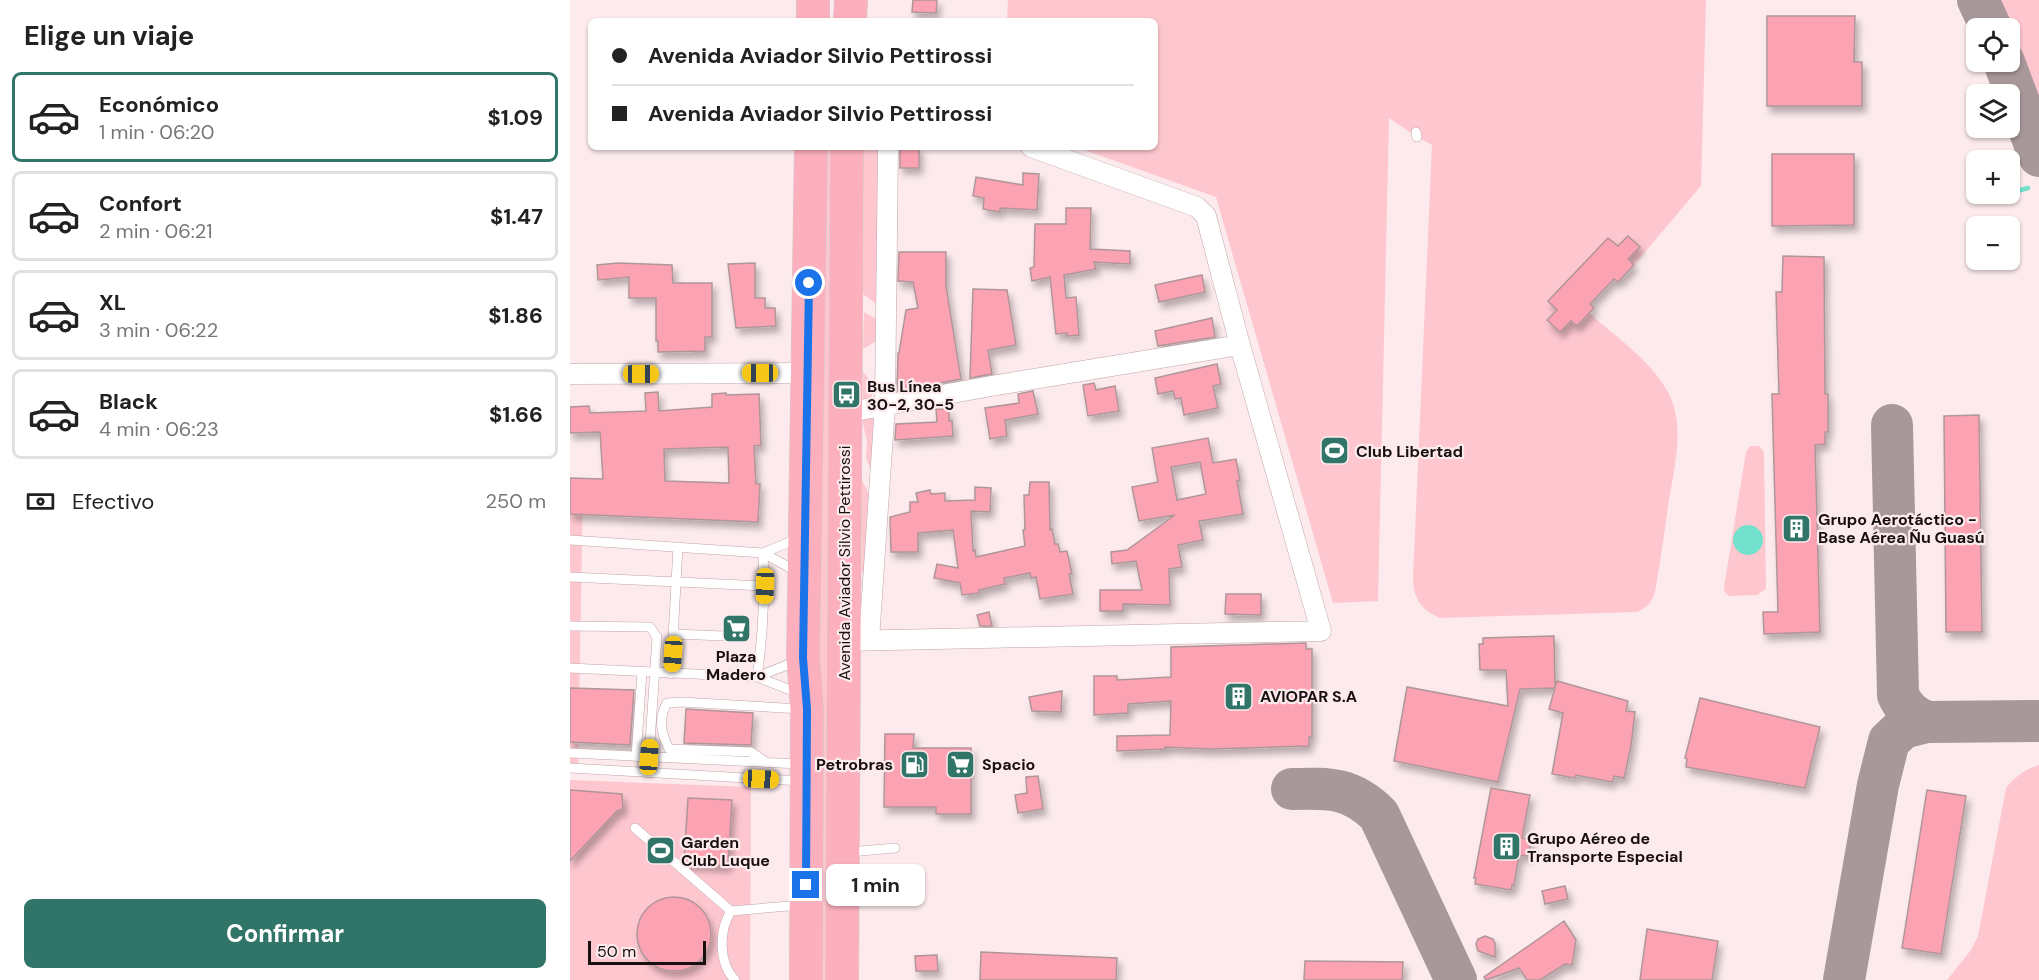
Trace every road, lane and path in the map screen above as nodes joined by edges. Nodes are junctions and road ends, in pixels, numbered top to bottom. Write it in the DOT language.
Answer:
graph roads {
  1 [pos="813,0"];
  2 [pos="851,0"];
  3 [pos="813,18"];
  4 [pos="850,18"];
  5 [pos="811,150"];
  6 [pos="847,150"];
  7 [pos="888,150"];
  8 [pos="1039,150"];
  9 [pos="1240,345"];
  10 [pos="808,373"];
  11 [pos="570,374"];
  12 [pos="885,405"];
  13 [pos="844,413"];
  14 [pos="805,535"];
  15 [pos="570,540"];
  16 [pos="678,547"];
  17 [pos="763,553"];
  18 [pos="805,576"];
  19 [pos="570,577"];
  20 [pos="676,583"];
  21 [pos="765,586"];
  22 [pos="570,626"];
  23 [pos="674,634"];
  24 [pos="724,636"];
  25 [pos="856,640"];
  26 [pos="803,658"];
  27 [pos="570,668"];
  28 [pos="642,672"];
  29 [pos="654,673"];
  30 [pos="671,674"];
  31 [pos="757,677"];
  32 [pos="806,703"];
  33 [pos="570,753"];
  34 [pos="636,757"];
  35 [pos="649,757"];
  36 [pos="766,762"];
  37 [pos="570,768"];
  38 [pos="648,773"];
  39 [pos="806,773"];
  40 [pos="635,828"];
  41 [pos="894,849"];
  42 [pos="843,853"];
  43 [pos="806,905"];
  44 [pos="731,911"];
  45 [pos="735,980"];
  46 [pos="806,980"];
  47 [pos="842,980"];
  1 -- 3 [label="highway"];
  2 -- 4 [label="highway"];
  5 -- 10 [label="highway"];
  6 -- 13 [label="highway, Avenida Aviador Silvio Pettirossi"];
  7 -- 12 [label="street"];
  8 -- 9 [label="street"];
  9 -- 12 [label="street"];
  9 -- 25 [label="street"];
  10 -- 11 [label="street"];
  10 -- 14 [label="highway"];
  12 -- 13 [label="street"];
  12 -- 25 [label="street"];
  13 -- 25 [label="highway, Avenida Aviador Silvio Pettirossi"];
  14 -- 17 [label="lane"];
  14 -- 18 [label="highway"];
  15 -- 16 [label="lane"];
  16 -- 17 [label="lane"];
  16 -- 20 [label="lane"];
  17 -- 18 [label="lane"];
  17 -- 21 [label="lane"];
  18 -- 26 [label="highway"];
  19 -- 20 [label="lane"];
  20 -- 21 [label="lane"];
  20 -- 23 [label="lane"];
  21 -- 31 [label="lane"];
  22 -- 29 [label="lane"];
  23 -- 24 [label="lane"];
  23 -- 30 [label="lane"];
  25 -- 42 [label="highway, Avenida Aviador Silvio Pettirossi"];
  26 -- 31 [label="lane"];
  26 -- 32 [label="highway"];
  27 -- 28 [label="lane"];
  28 -- 29 [label="lane"];
  28 -- 34 [label="lane"];
  29 -- 30 [label="lane"];
  29 -- 35 [label="lane"];
  30 -- 31 [label="lane"];
  31 -- 32 [label="lane"];
  32 -- 36 [label="lane"];
  32 -- 39 [label="highway"];
  33 -- 34 [label="lane"];
  34 -- 35 [label="lane"];
  35 -- 36 [label="lane"];
  35 -- 38 [label="lane"];
  36 -- 39 [label="lane"];
  37 -- 38 [label="lane"];
  38 -- 39 [label="lane"];
  39 -- 43 [label="highway"];
  40 -- 44 [label="lane"];
  41 -- 42 [label="lane"];
  42 -- 47 [label="highway, Avenida Aviador Silvio Pettirossi"];
  43 -- 44 [label="lane"];
  43 -- 46 [label="highway"];
  44 -- 45 [label="lane"];
}
